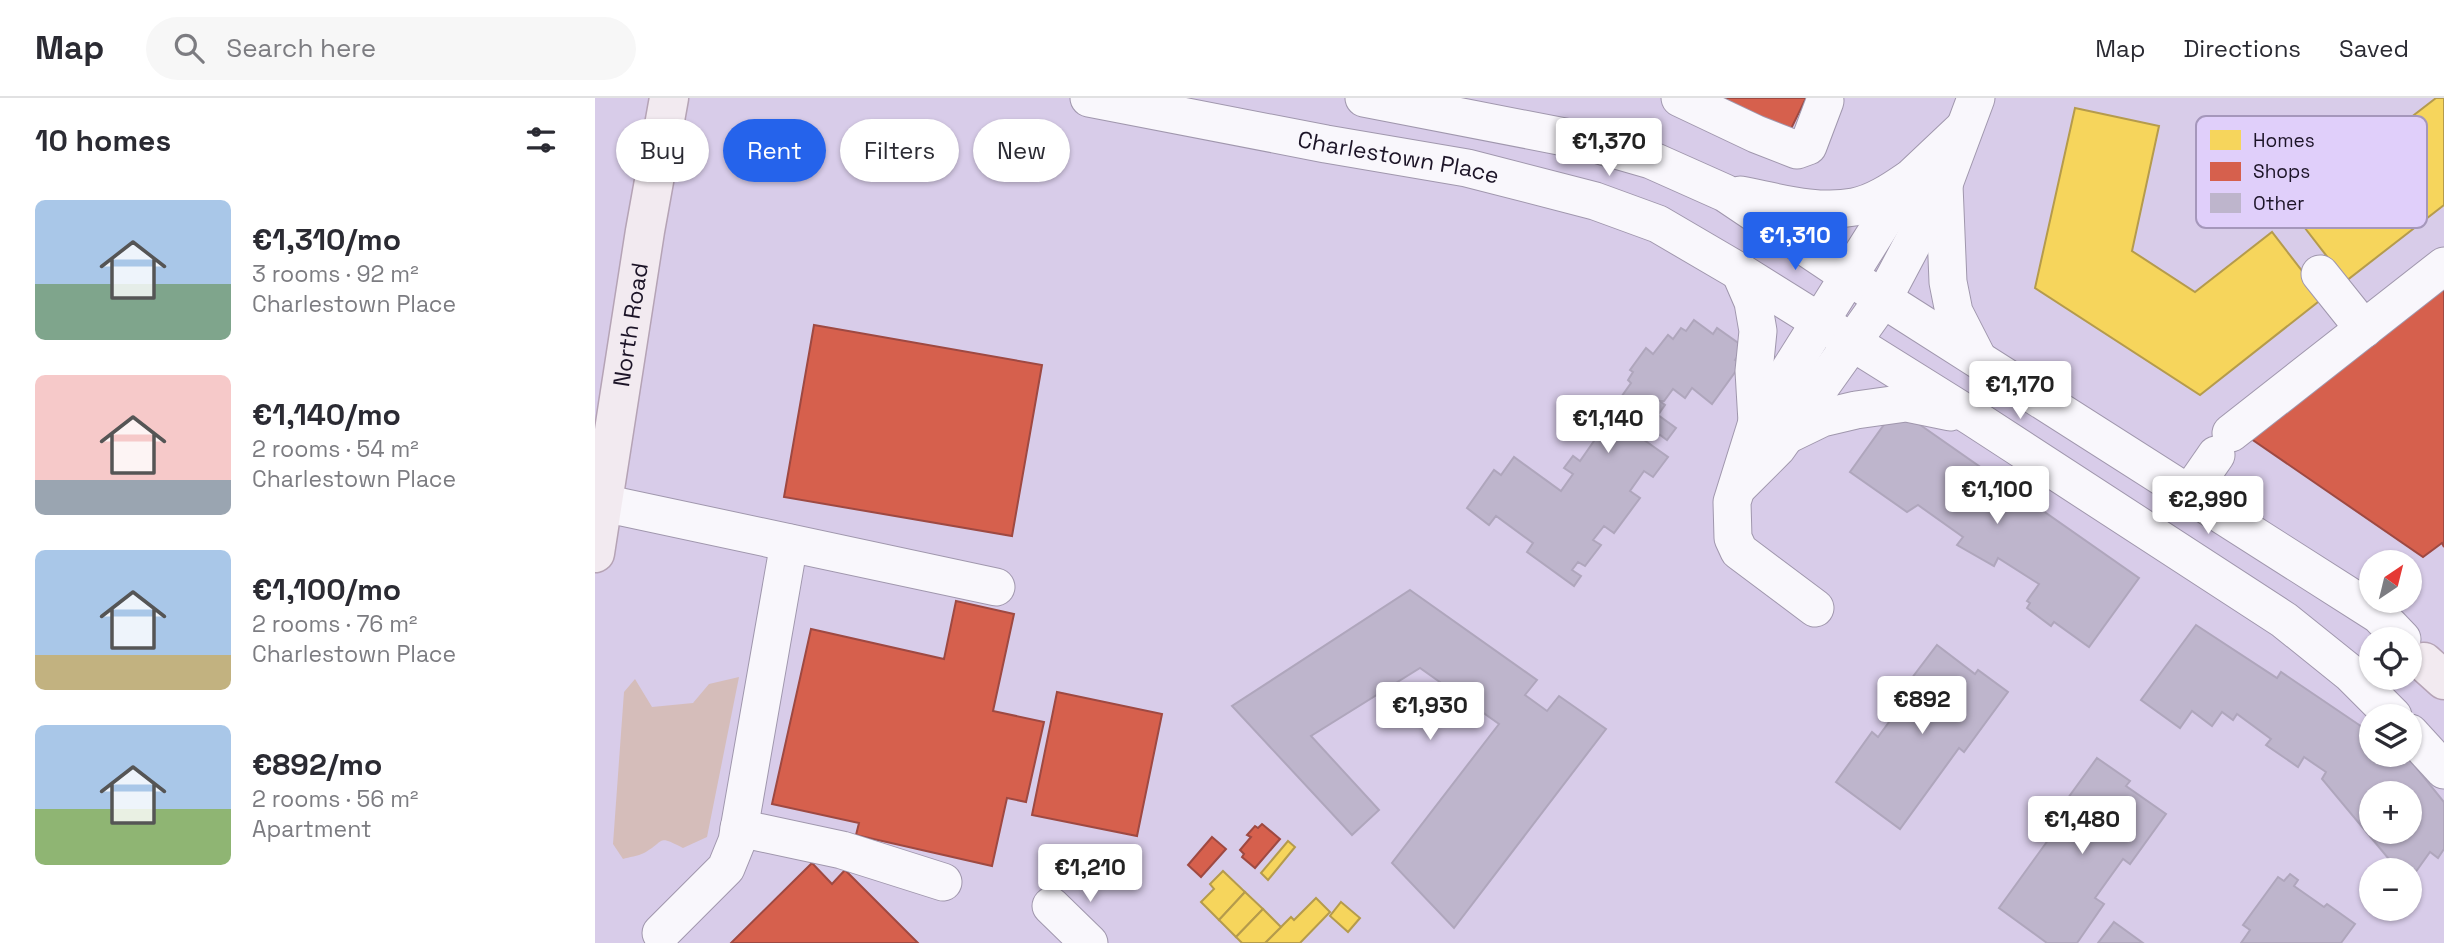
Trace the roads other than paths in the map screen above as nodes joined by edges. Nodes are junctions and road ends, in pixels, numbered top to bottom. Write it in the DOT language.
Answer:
graph roads {
  1 [pos="669,98"];
  2 [pos="1089,98"];
  3 [pos="1364,98"];
  4 [pos="1680,98"];
  5 [pos="1825,101"];
  6 [pos="1970,114"];
  7 [pos="1926,182"];
  8 [pos="1725,193"];
  9 [pos="2444,266"];
  10 [pos="1740,272"];
  11 [pos="2320,274"];
  12 [pos="1848,276"];
  13 [pos="1883,299"];
  14 [pos="1819,321"];
  15 [pos="2364,329"];
  16 [pos="1853,343"];
  17 [pos="1979,360"];
  18 [pos="1972,417"];
  19 [pos="1771,429"];
  20 [pos="2189,494"];
  21 [pos="603,503"];
  22 [pos="789,543"];
  23 [pos="595,553"];
  24 [pos="996,587"];
  25 [pos="1815,608"];
  26 [pos="2425,663"];
  27 [pos="2381,704"];
  28 [pos="2422,746"];
  29 [pos="2444,770"];
  30 [pos="739,828"];
  31 [pos="943,882"];
  32 [pos="1051,906"];
  33 [pos="661,933"];
  34 [pos="1090,943"];
  1 -- 21 [label="main road, North Road"];
  2 -- 10 [label="street, Charlestown Place"];
  3 -- 8 [label="street"];
  4 -- 5 [label="street"];
  6 -- 7 [label="street"];
  7 -- 8 [label="street"];
  7 -- 12 [label="street"];
  7 -- 13 [label="street"];
  7 -- 17 [label="street"];
  8 -- 12 [label="street"];
  9 -- 15 [label="street"];
  10 -- 14 [label="street, Charlestown Place"];
  10 -- 19 [label="street"];
  11 -- 15 [label="street"];
  12 -- 13 [label="street"];
  12 -- 14 [label="street"];
  13 -- 16 [label="street"];
  13 -- 17 [label="street"];
  14 -- 16 [label="street, Charlestown Place"];
  14 -- 19 [label="street"];
  15 -- 20 [label="street"];
  16 -- 18 [label="street, Charlestown Place"];
  16 -- 19 [label="street"];
  17 -- 20 [label="street"];
  18 -- 19 [label="street"];
  18 -- 27 [label="street, Charlestown Place"];
  19 -- 25 [label="street"];
  20 -- 26 [label="street"];
  21 -- 22 [label="street"];
  21 -- 23 [label="main road, North Road"];
  22 -- 24 [label="street"];
  22 -- 30 [label="street"];
  28 -- 29 [label="street"];
  30 -- 31 [label="street"];
  30 -- 33 [label="street"];
  32 -- 34 [label="street"];
}
